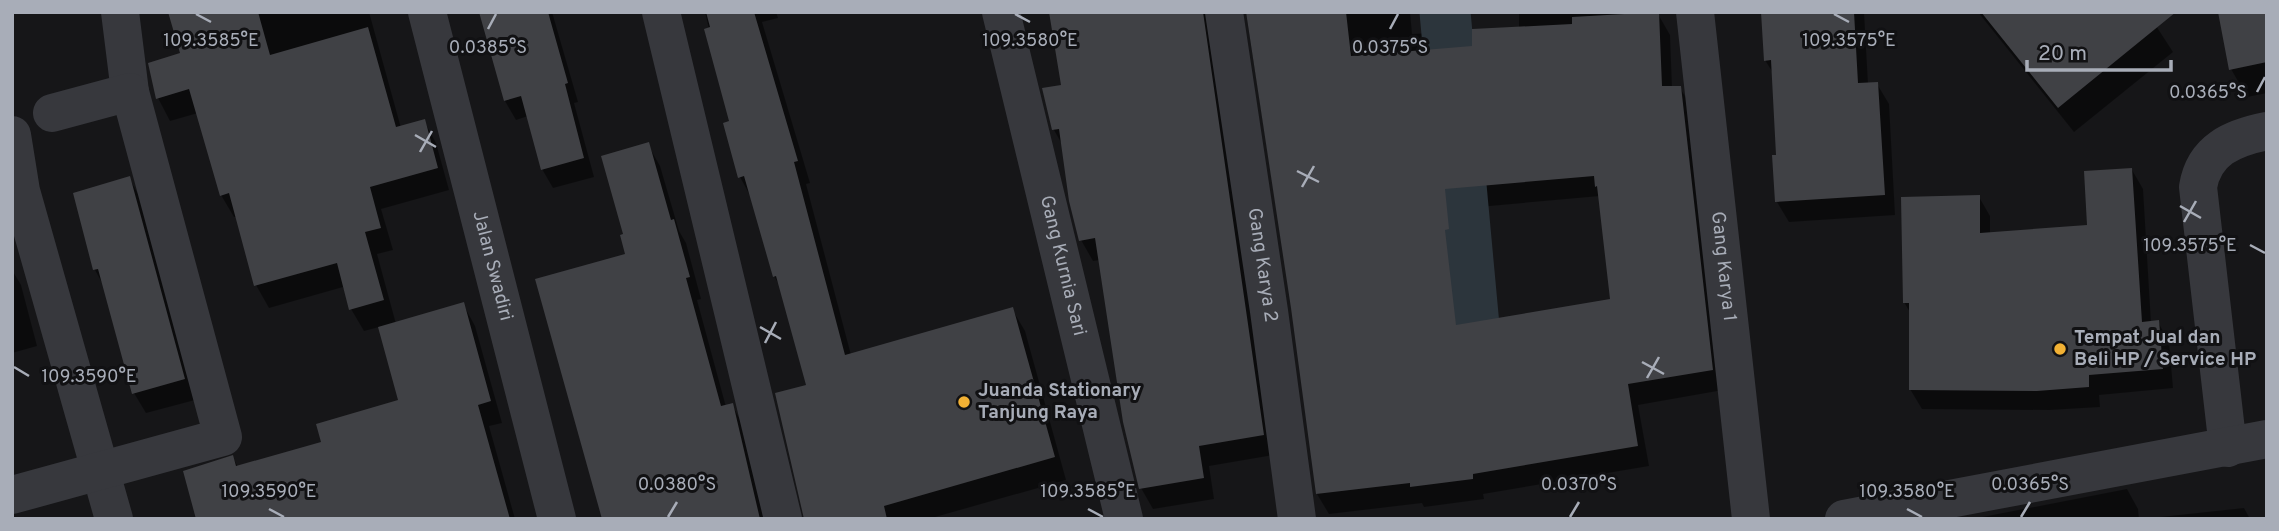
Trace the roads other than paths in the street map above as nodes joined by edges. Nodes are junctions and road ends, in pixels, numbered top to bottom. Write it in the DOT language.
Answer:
graph roads {
  1 [pos="120,12"];
  2 [pos="427,12"];
  3 [pos="661,12"];
  4 [pos="1001,12"];
  5 [pos="1224,12"];
  6 [pos="1695,12"];
  7 [pos="130,92"];
  8 [pos="52,113"];
  9 [pos="2267,131"];
  10 [pos="12,135"];
  11 [pos="2267,439"];
  12 [pos="2228,449"];
  13 [pos="101,471"];
  14 [pos="12,495"];
  15 [pos="114,519"];
  16 [pos="557,519"];
  17 [pos="783,519"];
  18 [pos="1124,519"];
  19 [pos="1297,519"];
  20 [pos="1751,519"];
  21 [pos="1844,519"];
  1 -- 7 [label="street"];
  2 -- 16 [label="street, Jalan Swadiri"];
  3 -- 17 [label="street"];
  4 -- 18 [label="street, Gang Kurnia Sari"];
  5 -- 19 [label="street, Gang Karya 2"];
  6 -- 20 [label="street, Gang Karya 1"];
  7 -- 8 [label="street"];
  7 -- 13 [label="street"];
  9 -- 12 [label="street"];
  10 -- 13 [label="street"];
  11 -- 12 [label="street"];
  12 -- 21 [label="street"];
  13 -- 14 [label="street"];
  13 -- 15 [label="street"];
}
